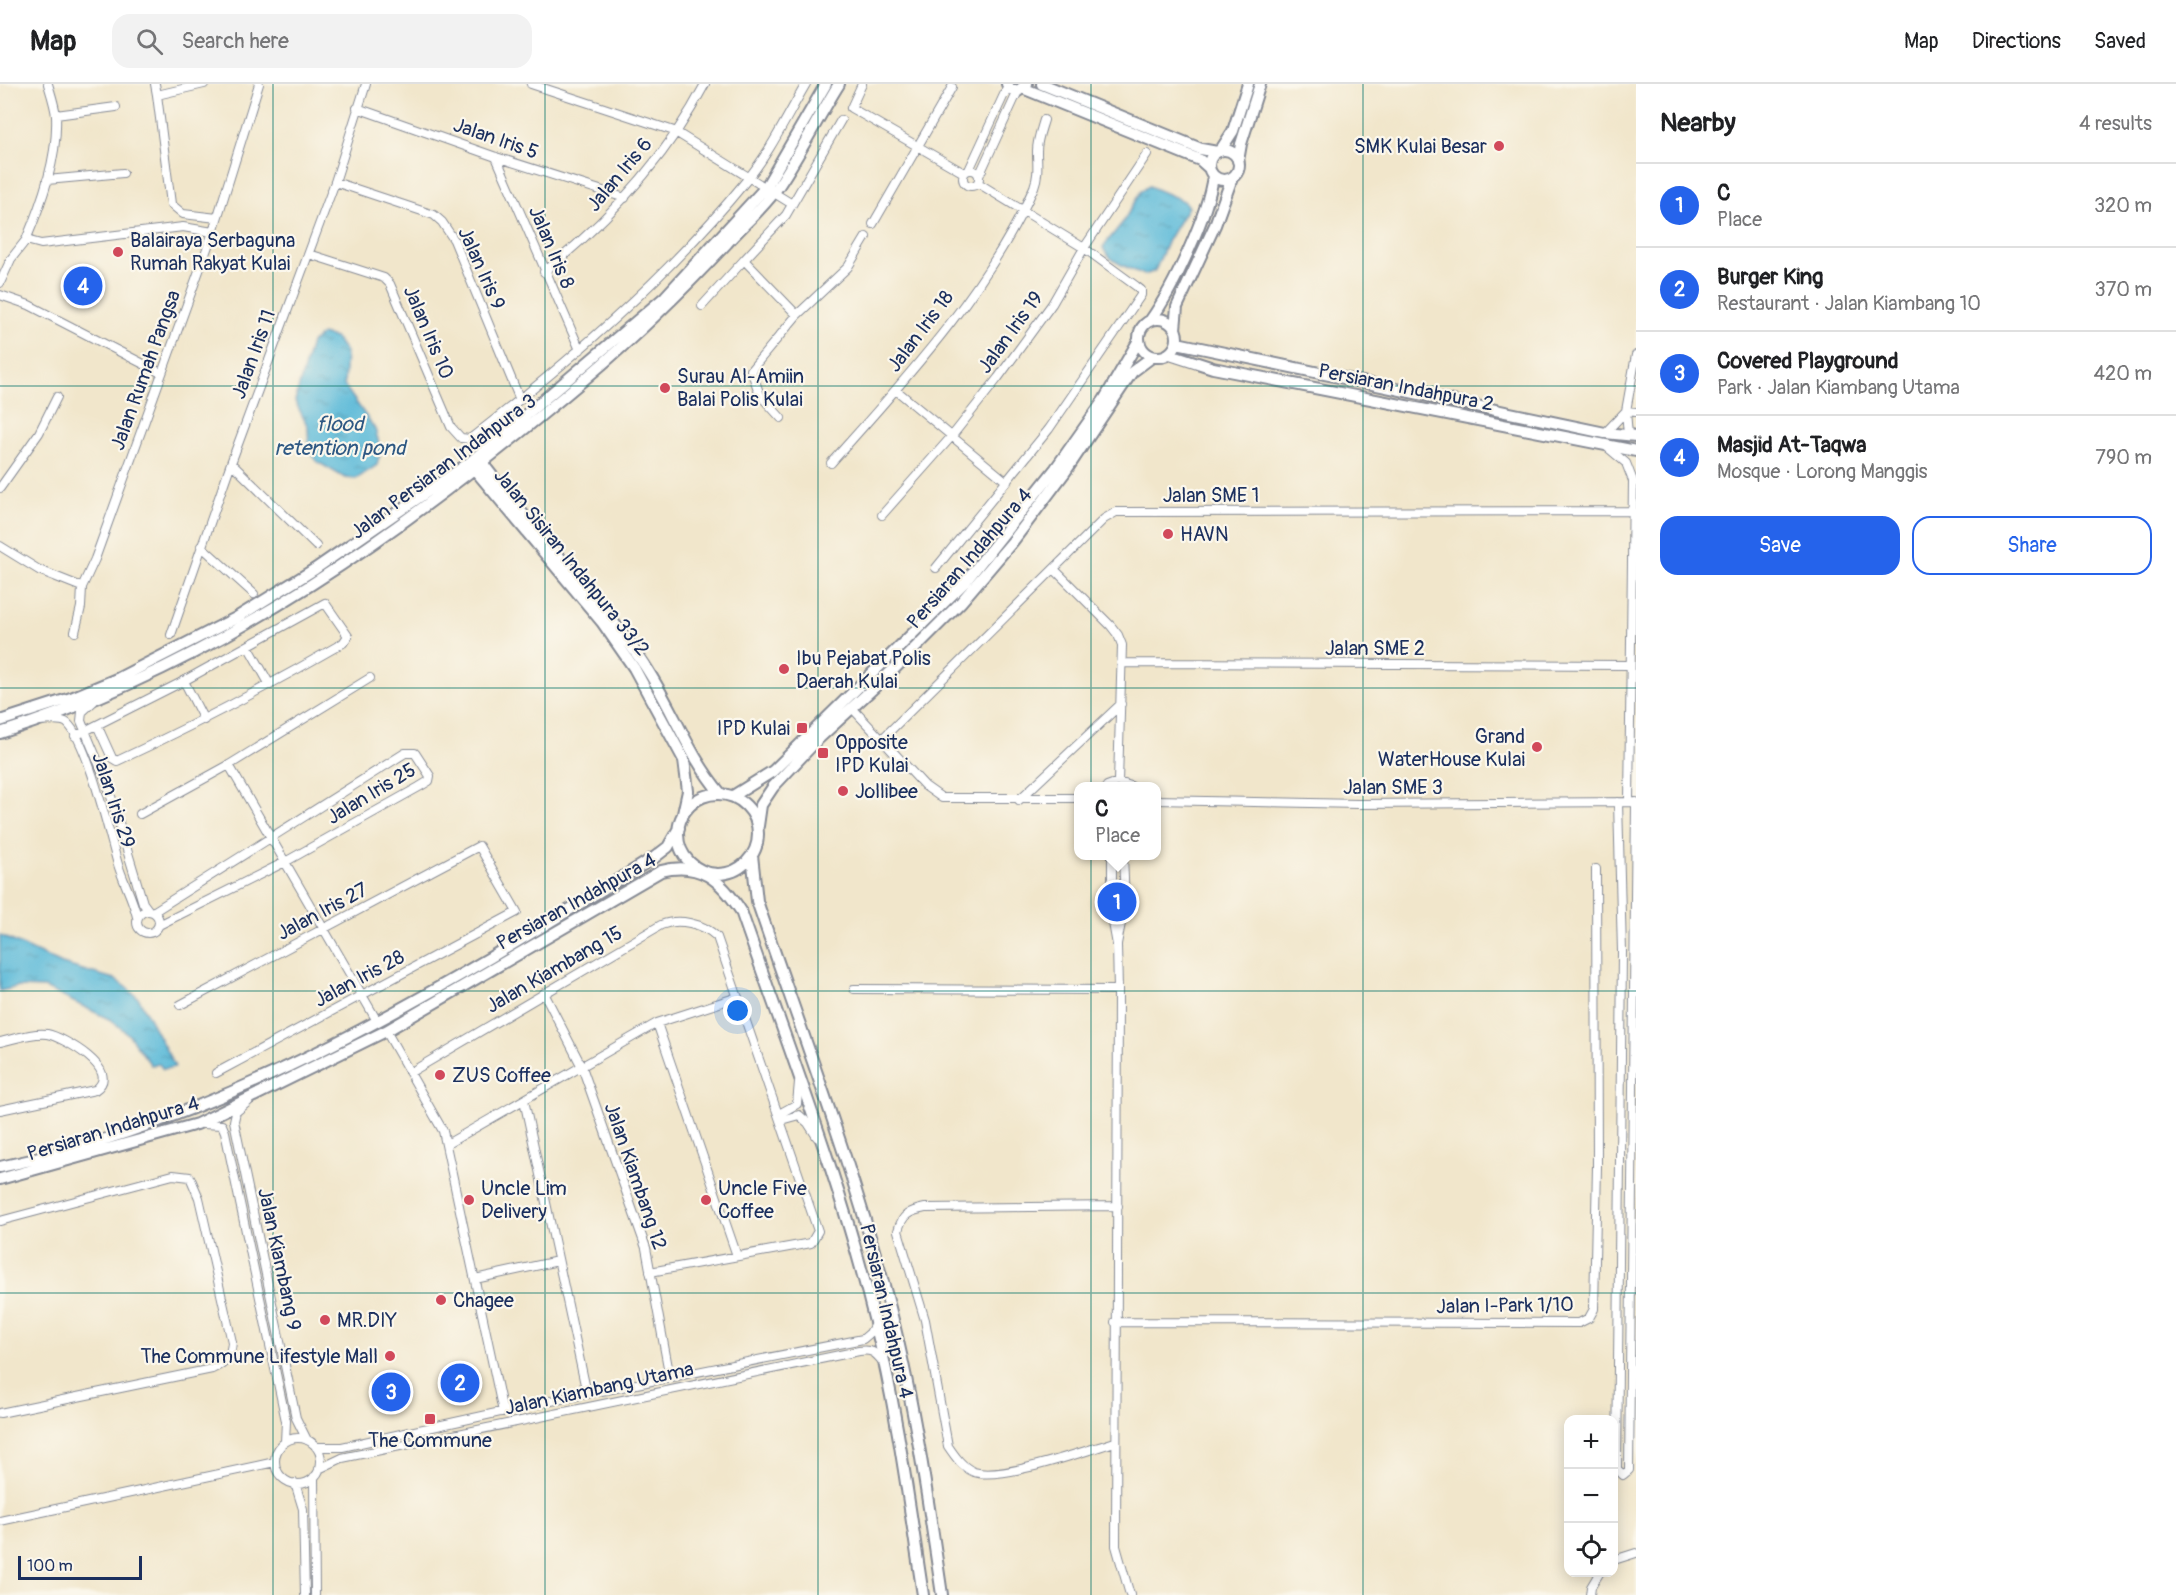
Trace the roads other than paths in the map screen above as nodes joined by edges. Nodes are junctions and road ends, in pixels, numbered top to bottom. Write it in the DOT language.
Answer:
graph roads {
  1 [pos="48,84"];
  2 [pos="155,84"];
  3 [pos="204,84"];
  4 [pos="259,84"];
  5 [pos="366,84"];
  6 [pos="531,84"];
  7 [pos="705,84"];
  8 [pos="806,84"];
  9 [pos="826,84"];
  10 [pos="839,84"];
  11 [pos="862,84"];
  12 [pos="1042,84"];
  13 [pos="1248,84"];
  14 [pos="1260,84"];
  15 [pos="952,87"];
  16 [pos="1017,87"];
  17 [pos="157,95"];
  18 [pos="116,107"];
  19 [pos="357,108"];
  20 [pos="56,115"];
  21 [pos="841,120"];
  22 [pos="1044,120"];
  23 [pos="674,131"];
  24 [pos="917,146"];
  25 [pos="1218,152"];
  26 [pos="1147,154"];
  27 [pos="496,157"];
  28 [pos="1238,161"];
  29 [pos="967,171"];
  30 [pos="1211,172"];
  31 [pos="123,173"];
  32 [pos="1232,178"];
  33 [pos="748,179"];
  34 [pos="978,179"];
  35 [pos="47,180"];
  36 [pos="336,182"];
  37 [pos="770,190"];
  38 [pos="625,198"];
  39 [pos="792,204"];
  40 [pos="1023,210"];
  41 [pos="217,218"];
  42 [pos="873,224"];
  43 [pos="213,232"];
  44 [pos="866,237"];
  45 [pos="26,240"];
  46 [pos="1084,248"];
  47 [pos="309,254"];
  48 [pos="744,260"];
  49 [pos="544,272"];
  50 [pos="0,283"];
  51 [pos="0,295"];
  52 [pos="702,306"];
  53 [pos="797,315"];
  54 [pos="1150,321"];
  55 [pos="1175,329"];
  56 [pos="1139,340"];
  57 [pos="1177,343"];
  58 [pos="580,350"];
  59 [pos="1170,354"];
  60 [pos="1636,355"];
  61 [pos="1152,357"];
  62 [pos="161,373"];
  63 [pos="896,390"];
  64 [pos="57,397"];
  65 [pos="520,400"];
  66 [pos="1626,411"];
  67 [pos="1636,412"];
  68 [pos="781,418"];
  69 [pos="1605,433"];
  70 [pos="952,436"];
  71 [pos="1632,436"];
  72 [pos="1605,446"];
  73 [pos="1636,451"];
  74 [pos="231,463"];
  75 [pos="476,463"];
  76 [pos="831,463"];
  77 [pos="1635,480"];
  78 [pos="1007,482"];
  79 [pos="0,488"];
  80 [pos="1632,512"];
  81 [pos="882,515"];
  82 [pos="0,546"];
  83 [pos="201,546"];
  84 [pos="316,546"];
  85 [pos="936,568"];
  86 [pos="1055,570"];
  87 [pos="82,587"];
  88 [pos="254,594"];
  89 [pos="75,632"];
  90 [pos="171,635"];
  91 [pos="248,646"];
  92 [pos="1121,663"];
  93 [pos="1630,665"];
  94 [pos="369,678"];
  95 [pos="184,681"];
  96 [pos="270,685"];
  97 [pos="97,698"];
  98 [pos="1121,704"];
  99 [pos="852,709"];
  100 [pos="204,720"];
  101 [pos="0,721"];
  102 [pos="39,721"];
  103 [pos="97,725"];
  104 [pos="85,731"];
  105 [pos="0,733"];
  106 [pos="75,736"];
  107 [pos="882,739"];
  108 [pos="229,765"];
  109 [pos="1118,782"];
  110 [pos="721,794"];
  111 [pos="733,796"];
  112 [pos="1074,798"];
  113 [pos="1019,800"];
  114 [pos="1161,800"];
  115 [pos="1618,802"];
  116 [pos="1634,802"];
  117 [pos="140,814"];
  118 [pos="680,823"];
  119 [pos="758,826"];
  120 [pos="270,836"];
  121 [pos="752,855"];
  122 [pos="1112,860"];
  123 [pos="1122,860"];
  124 [pos="285,862"];
  125 [pos="1596,869"];
  126 [pos="704,871"];
  127 [pos="185,891"];
  128 [pos="193,907"];
  129 [pos="151,911"];
  130 [pos="517,912"];
  131 [pos="137,917"];
  132 [pos="159,925"];
  133 [pos="324,928"];
  134 [pos="1117,945"];
  135 [pos="854,989"];
  136 [pos="1118,990"];
  137 [pos="544,993"];
  138 [pos="362,995"];
  139 [pos="738,997"];
  140 [pos="180,1005"];
  141 [pos="377,1021"];
  142 [pos="657,1023"];
  143 [pos="386,1030"];
  144 [pos="0,1042"];
  145 [pos="582,1067"];
  146 [pos="411,1072"];
  147 [pos="216,1073"];
  148 [pos="799,1078"];
  149 [pos="259,1094"];
  150 [pos="524,1100"];
  151 [pos="0,1110"];
  152 [pos="780,1117"];
  153 [pos="197,1124"];
  154 [pos="821,1143"];
  155 [pos="447,1144"];
  156 [pos="0,1167"];
  157 [pos="0,1179"];
  158 [pos="1118,1206"];
  159 [pos="0,1221"];
  160 [pos="737,1256"];
  161 [pos="558,1261"];
  162 [pos="650,1272"];
  163 [pos="475,1279"];
  164 [pos="1115,1322"];
  165 [pos="875,1324"];
  166 [pos="883,1363"];
  167 [pos="670,1378"];
  168 [pos="588,1394"];
  169 [pos="503,1412"];
  170 [pos="0,1413"];
  171 [pos="306,1440"];
  172 [pos="285,1442"];
  173 [pos="1115,1442"];
  174 [pos="316,1447"];
  175 [pos="275,1462"];
  176 [pos="319,1469"];
  177 [pos="314,1477"];
  178 [pos="295,1483"];
  179 [pos="0,1521"];
  180 [pos="1636,1553"];
  181 [pos="1618,1558"];
  182 [pos="1597,1577"];
  183 [pos="305,1595"];
  184 [pos="315,1595"];
  185 [pos="923,1595"];
  186 [pos="942,1595"];
  187 [pos="1130,1595"];
  188 [pos="1590,1595"];
  1 -- 20 [label="street"];
  2 -- 17 [label="street"];
  3 -- 17 [label="street"];
  4 -- 41 [label="street, Jalan Rumah Pangsa"];
  5 -- 19 [label="street, Jalan Iris 11"];
  6 -- 23 [label="street"];
  7 -- 23 [label="street, Jalan Iris 6"];
  8 -- 33 [label="street"];
  9 -- 37 [label="street, Jalan Persiaran Indahpura 3"];
  10 -- 37 [label="street, Jalan Persiaran Indahpura 3"];
  11 -- 24 [label="street"];
  12 -- 25 [label="street"];
  13 -- 25 [label="street"];
  14 -- 28 [label="street"];
  15 -- 24 [label="street"];
  16 -- 29 [label="street"];
  16 -- 30 [label="street"];
  16 -- 34 [label="street"];
  17 -- 41 [label="street"];
  18 -- 20 [label="street"];
  19 -- 27 [label="street, Jalan Iris 5"];
  19 -- 36 [label="street, Jalan Iris 11"];
  20 -- 35 [label="street"];
  21 -- 39 [label="street"];
  22 -- 40 [label="street, Jalan Iris 18"];
  23 -- 33 [label="street"];
  23 -- 38 [label="street, Jalan Iris 6"];
  24 -- 29 [label="street"];
  24 -- 42 [label="street"];
  25 -- 28 [label="street"];
  25 -- 30 [label="street"];
  26 -- 46 [label="street, Jalan Iris 19"];
  27 -- 38 [label="street, Jalan Iris 5"];
  27 -- 49 [label="street, Jalan Iris 8"];
  28 -- 32 [label="street"];
  29 -- 34 [label="street"];
  29 -- 34 [label="street"];
  30 -- 32 [label="street"];
  30 -- 54 [label="street"];
  31 -- 35 [label="street"];
  32 -- 55 [label="street"];
  33 -- 37 [label="street"];
  33 -- 58 [label="street"];
  34 -- 40 [label="street"];
  35 -- 45 [label="street"];
  36 -- 47 [label="street, Jalan Iris 11"];
  36 -- 65 [label="street, Jalan Iris 9"];
  37 -- 39 [label="street"];
  37 -- 75 [label="street, Jalan Persiaran Indahpura 3"];
  38 -- 49 [label="street, Jalan Iris 6"];
  39 -- 48 [label="street"];
  40 -- 46 [label="street"];
  40 -- 63 [label="street, Jalan Iris 18"];
  41 -- 43 [label="street, Jalan Rumah Pangsa"];
  43 -- 45 [label="street"];
  43 -- 62 [label="street, Jalan Rumah Pangsa"];
  44 -- 53 [label="street"];
  45 -- 50 [label="street"];
  46 -- 70 [label="street, Jalan Iris 19"];
  46 -- 78 [label="street"];
  47 -- 65 [label="street, Jalan Iris 10"];
  47 -- 74 [label="street, Jalan Iris 11"];
  48 -- 52 [label="street"];
  48 -- 53 [label="street"];
  49 -- 58 [label="street, Jalan Iris 8"];
  51 -- 62 [label="street"];
  53 -- 68 [label="street"];
  54 -- 55 [label="street"];
  54 -- 56 [label="street"];
  55 -- 57 [label="street"];
  56 -- 61 [label="street"];
  56 -- 111 [label="street, Persiaran Indahpura 4"];
  57 -- 59 [label="street"];
  57 -- 69 [label="street, Persiaran Indahpura 2"];
  58 -- 65 [label="street"];
  59 -- 61 [label="street"];
  59 -- 72 [label="street, Persiaran Indahpura 2"];
  60 -- 66 [label="street"];
  61 -- 99 [label="street, Persiaran Indahpura 4"];
  62 -- 87 [label="street, Jalan Rumah Pangsa"];
  63 -- 70 [label="street"];
  63 -- 76 [label="street, Jalan Iris 18"];
  64 -- 79 [label="street"];
  66 -- 67 [label="street"];
  66 -- 69 [label="street"];
  66 -- 71 [label="street"];
  69 -- 71 [label="street, Persiaran Indahpura 2"];
  70 -- 78 [label="street"];
  70 -- 81 [label="street, Jalan Iris 19"];
  72 -- 73 [label="street, Persiaran Indahpura 2"];
  72 -- 77 [label="street"];
  74 -- 83 [label="street, Jalan Iris 11"];
  74 -- 84 [label="street"];
  75 -- 97 [label="street, Jalan Persiaran Indahpura 3"];
  75 -- 101 [label="street, Jalan Persiaran Indahpura 3"];
  75 -- 110 [label="street, Jalan Sisiran Indahpura 33/2"];
  75 -- 118 [label="street, Jalan Sisiran Indahpura 33/2"];
  77 -- 80 [label="street"];
  78 -- 85 [label="street"];
  80 -- 86 [label="street, Jalan SME 1"];
  80 -- 93 [label="street"];
  82 -- 87 [label="street"];
  83 -- 88 [label="street"];
  83 -- 90 [label="street, Jalan Iris 11"];
  86 -- 92 [label="street"];
  86 -- 107 [label="street, Jalan SME 1"];
  87 -- 89 [label="street, Jalan Rumah Pangsa"];
  91 -- 95 [label="street"];
  91 -- 96 [label="street"];
  91 -- 96 [label="street"];
  92 -- 93 [label="street, Jalan SME 2"];
  92 -- 98 [label="street"];
  93 -- 116 [label="street"];
  94 -- 108 [label="street"];
  95 -- 100 [label="street"];
  95 -- 103 [label="street"];
  96 -- 100 [label="street"];
  97 -- 102 [label="street, Jalan Persiaran Indahpura 3"];
  97 -- 104 [label="street, Jalan Iris 29"];
  98 -- 109 [label="street"];
  98 -- 113 [label="street"];
  99 -- 107 [label="street"];
  99 -- 119 [label="street, Persiaran Indahpura 4"];
  100 -- 103 [label="street"];
  102 -- 105 [label="street, Jalan Persiaran Indahpura 3"];
  102 -- 106 [label="street, Jalan Iris 29"];
  103 -- 104 [label="street"];
  104 -- 106 [label="street"];
  104 -- 129 [label="street, Jalan Iris 29"];
  106 -- 131 [label="street, Jalan Iris 29"];
  107 -- 113 [label="street"];
  108 -- 117 [label="street"];
  108 -- 120 [label="street"];
  110 -- 111 [label="street"];
  110 -- 118 [label="street"];
  111 -- 119 [label="street"];
  112 -- 113 [label="street"];
  114 -- 115 [label="street, Jalan SME 3"];
  115 -- 116 [label="street, Jalan SME 3"];
  115 -- 116 [label="street"];
  118 -- 126 [label="street"];
  118 -- 141 [label="street, Persiaran Indahpura 4"];
  119 -- 121 [label="street"];
  120 -- 124 [label="street"];
  120 -- 124 [label="street, Jalan Iris 25"];
  120 -- 127 [label="street, Jalan Iris 25"];
  121 -- 126 [label="street"];
  121 -- 186 [label="street"];
  122 -- 134 [label="street"];
  123 -- 134 [label="street"];
  124 -- 128 [label="street, Jalan Iris 25"];
  124 -- 133 [label="street"];
  125 -- 164 [label="street, Jalan I-Park 1/10"];
  126 -- 143 [label="street, Persiaran Indahpura 4"];
  126 -- 148 [label="street, Persiaran Indahpura 4"];
  127 -- 128 [label="street"];
  127 -- 129 [label="street, Jalan Iris 25"];
  128 -- 132 [label="street, Jalan Iris 25"];
  129 -- 131 [label="street"];
  129 -- 132 [label="street"];
  130 -- 133 [label="street, Jalan Iris 27"];
  130 -- 138 [label="street, Jalan Iris 28"];
  131 -- 132 [label="street"];
  133 -- 138 [label="street"];
  133 -- 140 [label="street, Jalan Iris 27"];
  134 -- 136 [label="street"];
  135 -- 136 [label="street"];
  136 -- 158 [label="street"];
  137 -- 139 [label="street, Jalan Kiambang 15"];
  137 -- 145 [label="street, Jalan Kiambang 12"];
  137 -- 146 [label="street, Jalan Kiambang 15"];
  138 -- 141 [label="street"];
  138 -- 147 [label="street, Jalan Iris 28"];
  139 -- 142 [label="street"];
  139 -- 152 [label="street"];
  141 -- 156 [label="street, Persiaran Indahpura 4"];
  142 -- 145 [label="street"];
  142 -- 160 [label="street"];
  143 -- 146 [label="street"];
  143 -- 149 [label="street, Persiaran Indahpura 4"];
  144 -- 151 [label="street"];
  145 -- 150 [label="street"];
  145 -- 162 [label="street, Jalan Kiambang 12"];
  146 -- 155 [label="street"];
  148 -- 152 [label="street"];
  148 -- 154 [label="street, Persiaran Indahpura 4"];
  149 -- 153 [label="street, Persiaran Indahpura 4"];
  149 -- 171 [label="street, Jalan Kiambang 9"];
  150 -- 155 [label="street"];
  150 -- 161 [label="street"];
  152 -- 154 [label="street"];
  152 -- 160 [label="street"];
  153 -- 157 [label="street, Persiaran Indahpura 4"];
  153 -- 172 [label="street, Jalan Kiambang 9"];
  154 -- 165 [label="street, Persiaran Indahpura 4"];
  155 -- 163 [label="street"];
  158 -- 164 [label="street"];
  158 -- 173 [label="street"];
  159 -- 170 [label="street"];
  160 -- 162 [label="street"];
  161 -- 163 [label="street"];
  161 -- 168 [label="street"];
  162 -- 167 [label="street, Jalan Kiambang 12"];
  163 -- 169 [label="street"];
  164 -- 173 [label="street"];
  165 -- 166 [label="street, Persiaran Indahpura 4"];
  165 -- 167 [label="street, Jalan Kiambang Utama"];
  166 -- 176 [label="street, Jalan Kiambang Utama"];
  166 -- 185 [label="street, Persiaran Indahpura 4"];
  167 -- 168 [label="street, Jalan Kiambang Utama"];
  168 -- 169 [label="street, Jalan Kiambang Utama"];
  169 -- 174 [label="street, Jalan Kiambang Utama"];
  171 -- 172 [label="street"];
  171 -- 174 [label="street"];
  172 -- 175 [label="street"];
  173 -- 187 [label="street"];
  174 -- 176 [label="street"];
  175 -- 178 [label="street"];
  175 -- 179 [label="street"];
  176 -- 177 [label="street"];
  177 -- 178 [label="street"];
  177 -- 184 [label="street"];
  178 -- 183 [label="street"];
  180 -- 181 [label="street"];
  182 -- 188 [label="street"];
}
